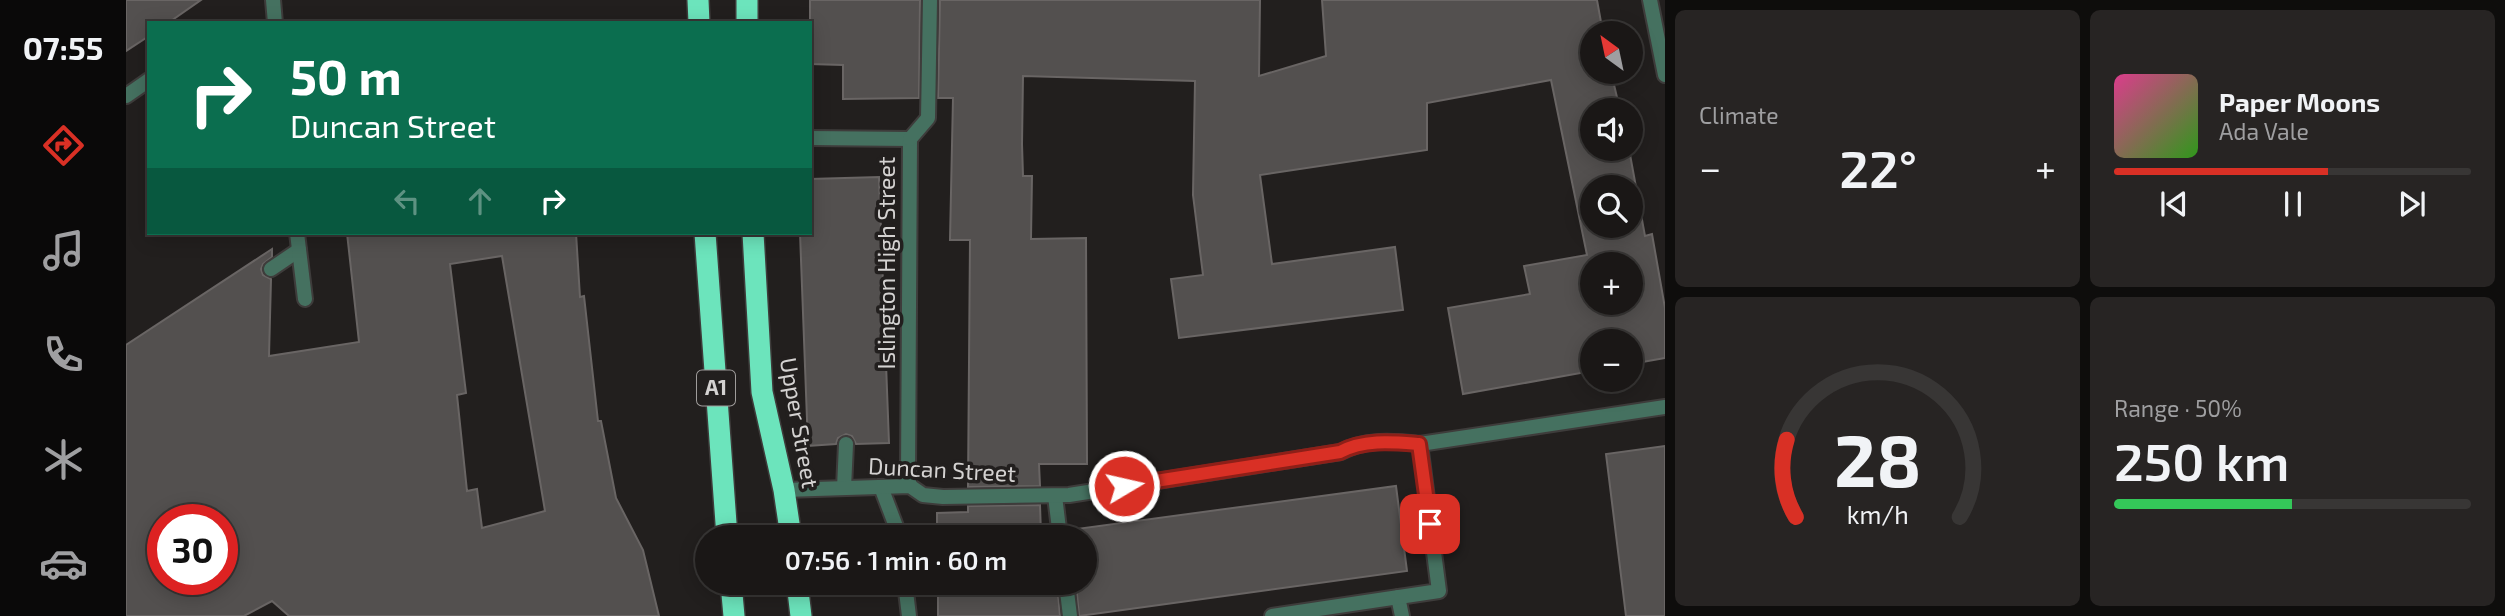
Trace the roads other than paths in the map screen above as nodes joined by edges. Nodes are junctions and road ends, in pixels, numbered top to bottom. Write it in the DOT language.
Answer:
graph roads {
  1 [pos="273,0"];
  2 [pos="698,0"];
  3 [pos="747,0"];
  4 [pos="930,0"];
  5 [pos="1650,0"];
  6 [pos="275,21"];
  7 [pos="699,21"];
  8 [pos="747,21"];
  9 [pos="1665,75"];
  10 [pos="147,81"];
  11 [pos="126,96"];
  12 [pos="812,138"];
  13 [pos="910,139"];
  14 [pos="297,235"];
  15 [pos="705,235"];
  16 [pos="752,235"];
  17 [pos="299,250"];
  18 [pos="271,269"];
  19 [pos="305,299"];
  20 [pos="1665,407"];
  21 [pos="846,444"];
  22 [pos="1419,444"];
  23 [pos="910,486"];
  24 [pos="881,487"];
  25 [pos="844,488"];
  26 [pos="784,490"];
  27 [pos="1055,496"];
  28 [pos="726,525"];
  29 [pos="789,525"];
  30 [pos="895,525"];
  31 [pos="1059,525"];
  32 [pos="732,595"];
  33 [pos="798,595"];
  34 [pos="906,595"];
  35 [pos="1067,595"];
  36 [pos="1398,597"];
  37 [pos="734,616"];
  38 [pos="801,616"];
  39 [pos="909,616"];
  40 [pos="1070,616"];
  41 [pos="1272,616"];
  42 [pos="1402,616"];
  1 -- 6 [label="street"];
  2 -- 7 [label="highway"];
  3 -- 8 [label="highway"];
  4 -- 13 [label="street"];
  5 -- 9 [label="street"];
  10 -- 11 [label="street"];
  12 -- 13 [label="street, Islington High Street"];
  13 -- 23 [label="street, Islington High Street"];
  14 -- 17 [label="street"];
  15 -- 28 [label="highway, A1"];
  16 -- 26 [label="highway, Upper Street / A1"];
  17 -- 18 [label="street"];
  17 -- 19 [label="street"];
  20 -- 22 [label="street, Duncan Street"];
  21 -- 25 [label="street"];
  22 -- 27 [label="street, Duncan Street"];
  22 -- 36 [label="street"];
  23 -- 24 [label="street, Duncan Street"];
  23 -- 27 [label="street, Duncan Street"];
  24 -- 25 [label="street, Duncan Street"];
  24 -- 30 [label="street"];
  25 -- 26 [label="street, Duncan Street"];
  26 -- 29 [label="highway, Upper Street / A1"];
  27 -- 31 [label="street"];
  32 -- 37 [label="highway"];
  33 -- 38 [label="highway"];
  34 -- 39 [label="street"];
  35 -- 40 [label="street"];
  36 -- 41 [label="street"];
  36 -- 42 [label="street"];
}
